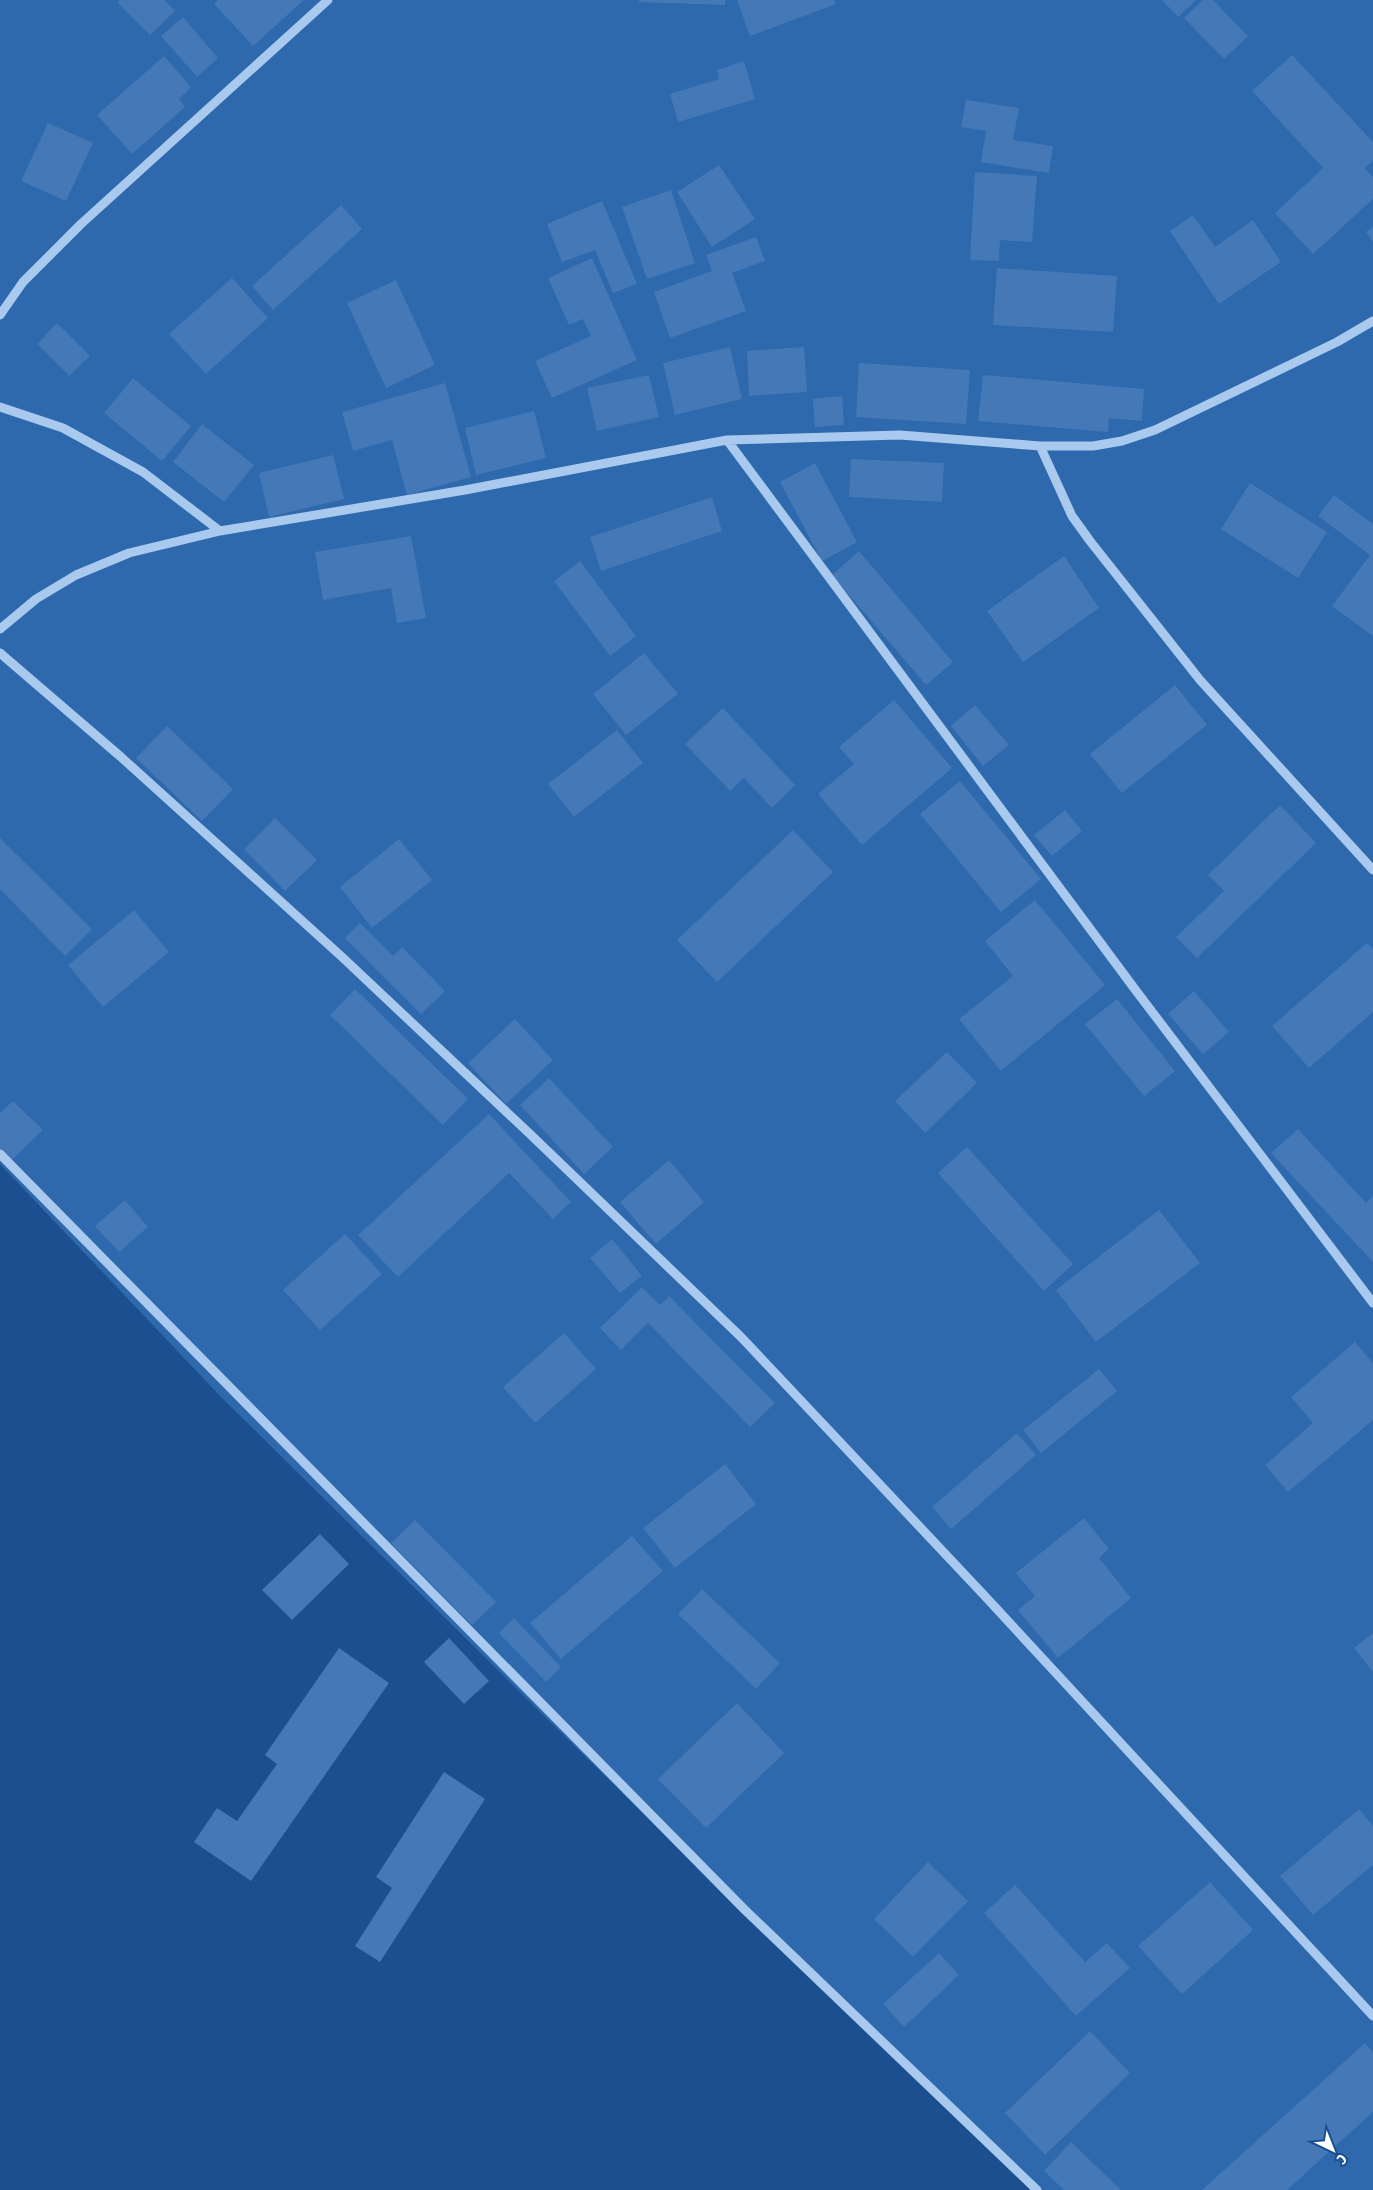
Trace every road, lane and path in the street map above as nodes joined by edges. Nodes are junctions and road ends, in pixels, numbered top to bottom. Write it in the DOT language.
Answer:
graph roads {
  1 [pos="328,0"];
  2 [pos="0,315"];
  3 [pos="1373,321"];
  4 [pos="0,408"];
  5 [pos="727,440"];
  6 [pos="1040,446"];
  7 [pos="220,531"];
  8 [pos="0,629"];
  9 [pos="0,653"];
  10 [pos="1373,870"];
  11 [pos="0,1154"];
  12 [pos="1373,1303"];
  13 [pos="1373,2016"];
  14 [pos="1037,2190"];
  1 -- 2 [label="street"];
  3 -- 6 [label="street"];
  4 -- 7 [label="street"];
  5 -- 6 [label="street"];
  5 -- 7 [label="street"];
  5 -- 12 [label="street"];
  6 -- 10 [label="street"];
  7 -- 8 [label="street"];
  9 -- 13 [label="street"];
  11 -- 14 [label="street"];
}
